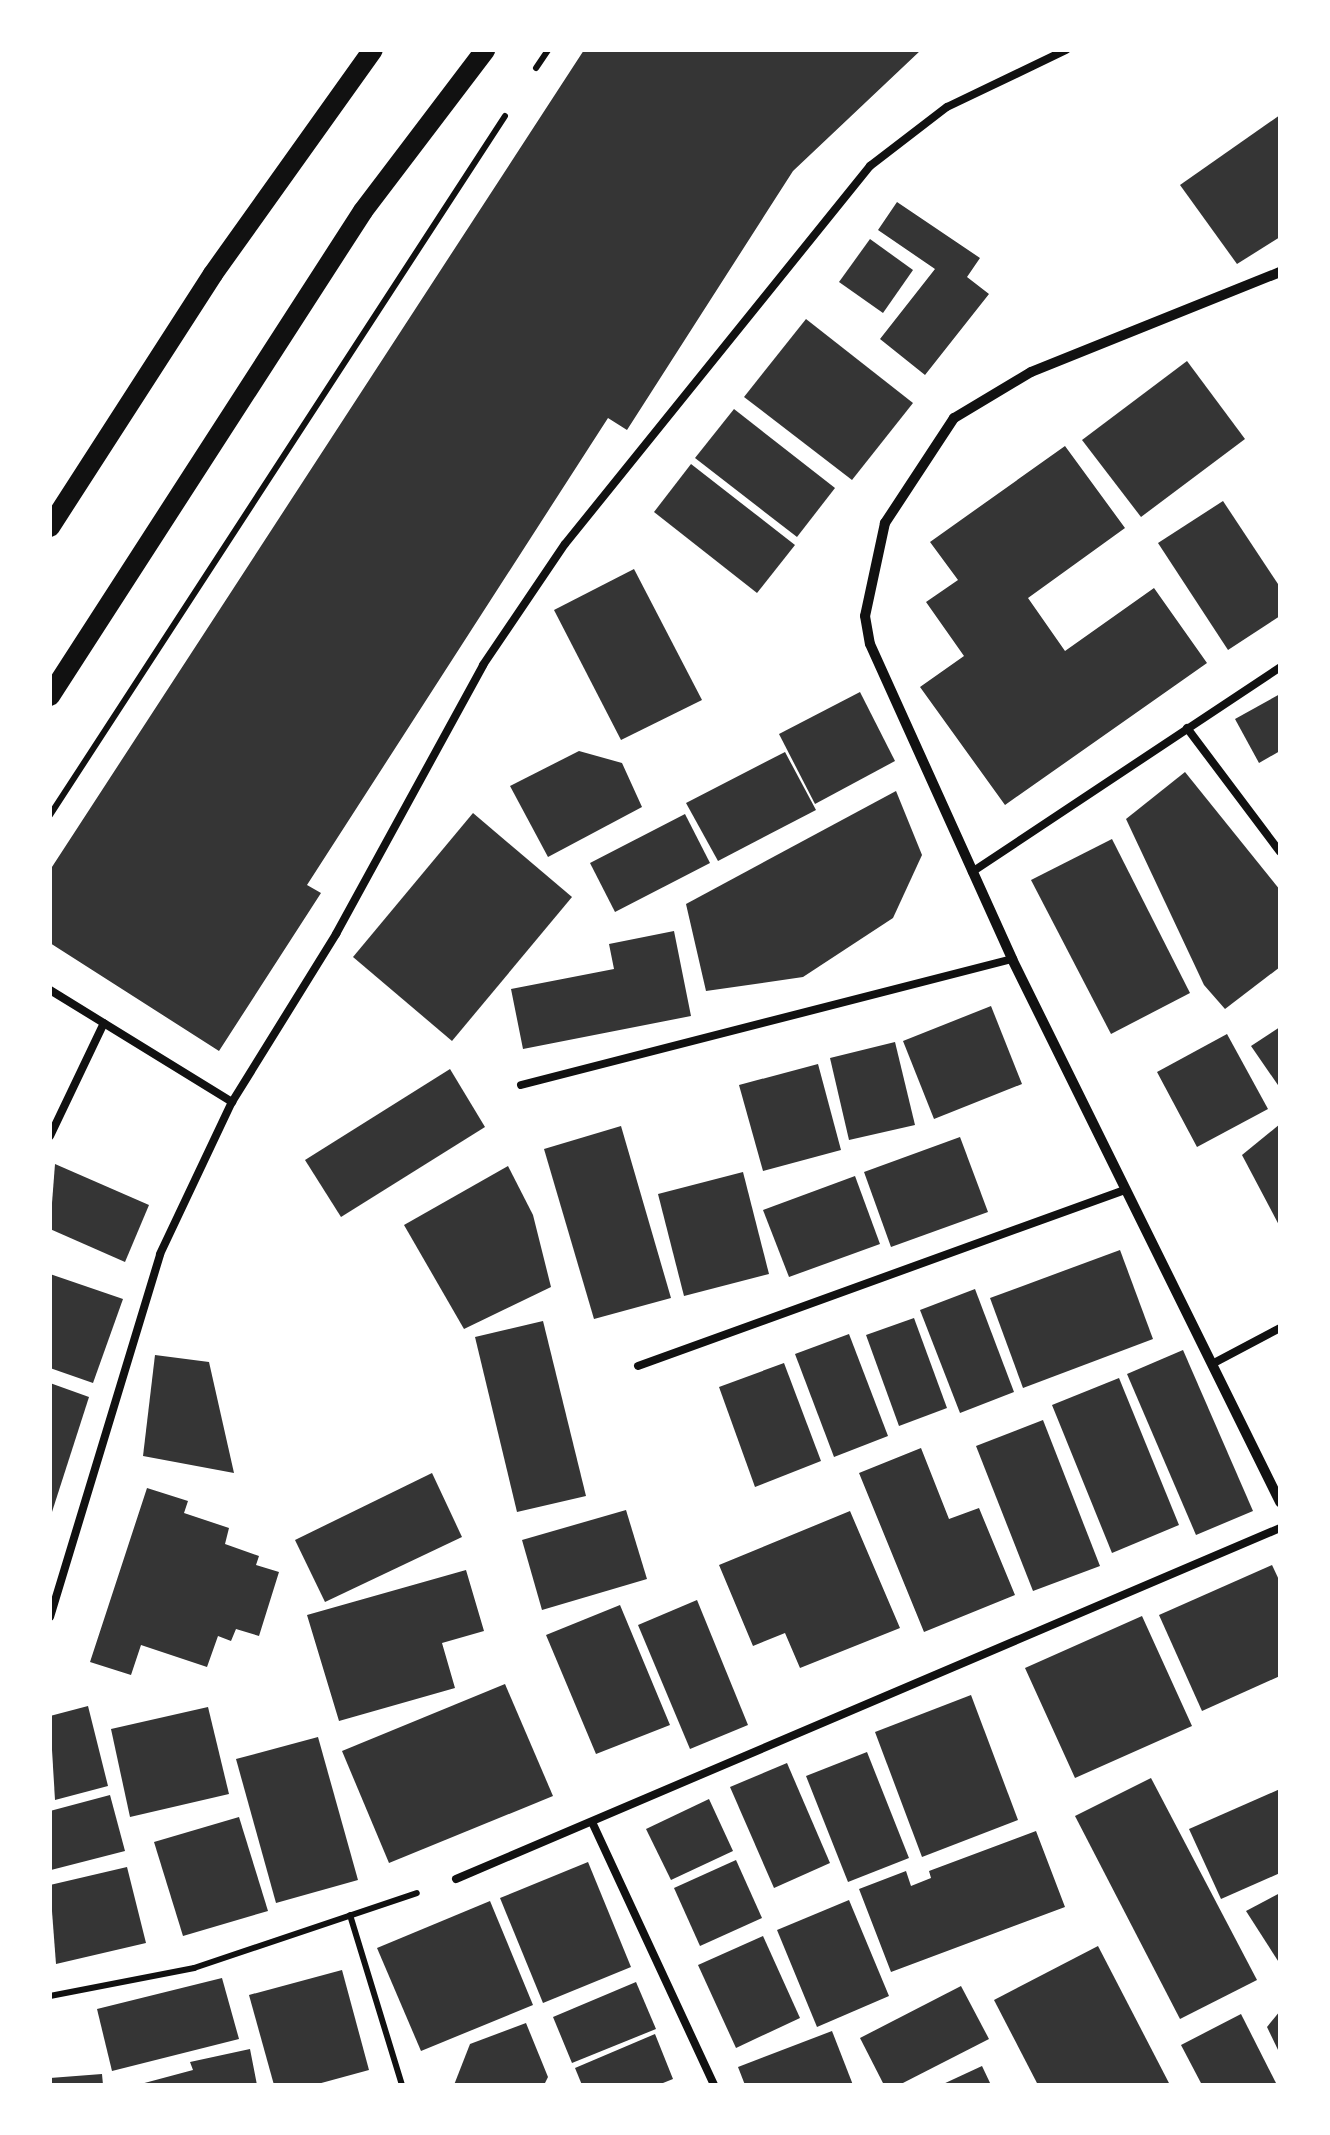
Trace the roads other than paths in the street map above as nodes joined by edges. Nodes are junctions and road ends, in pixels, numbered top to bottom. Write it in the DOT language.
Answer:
graph roads {
  1 [pos="374,50"];
  2 [pos="485,50"];
  3 [pos="1066,50"];
  4 [pos="1280,272"];
  5 [pos="50,528"];
  6 [pos="1280,667"];
  7 [pos="50,696"];
  8 [pos="1187,728"];
  9 [pos="1280,852"];
  10 [pos="972,872"];
  11 [pos="1012,959"];
  12 [pos="50,990"];
  13 [pos="104,1024"];
  14 [pos="521,1085"];
  15 [pos="232,1102"];
  16 [pos="50,1136"];
  17 [pos="1122,1191"];
  18 [pos="1280,1328"];
  19 [pos="1212,1364"];
  20 [pos="638,1366"];
  21 [pos="1280,1502"];
  22 [pos="1280,1528"];
  23 [pos="50,1618"];
  24 [pos="592,1822"];
  25 [pos="456,1879"];
  26 [pos="714,2085"];
  1 -- 5 [label="main road"];
  2 -- 7 [label="main road"];
  3 -- 15 [label="lane"];
  4 -- 10 [label="street"];
  6 -- 8 [label="lane"];
  8 -- 9 [label="lane"];
  8 -- 10 [label="lane"];
  10 -- 11 [label="street"];
  11 -- 14 [label="lane"];
  11 -- 17 [label="street"];
  12 -- 13 [label="lane"];
  13 -- 15 [label="lane"];
  13 -- 16 [label="lane"];
  15 -- 23 [label="lane"];
  17 -- 19 [label="street"];
  17 -- 20 [label="lane"];
  18 -- 19 [label="lane"];
  19 -- 21 [label="street"];
  22 -- 24 [label="lane"];
  24 -- 25 [label="lane"];
  24 -- 26 [label="lane"];
}
